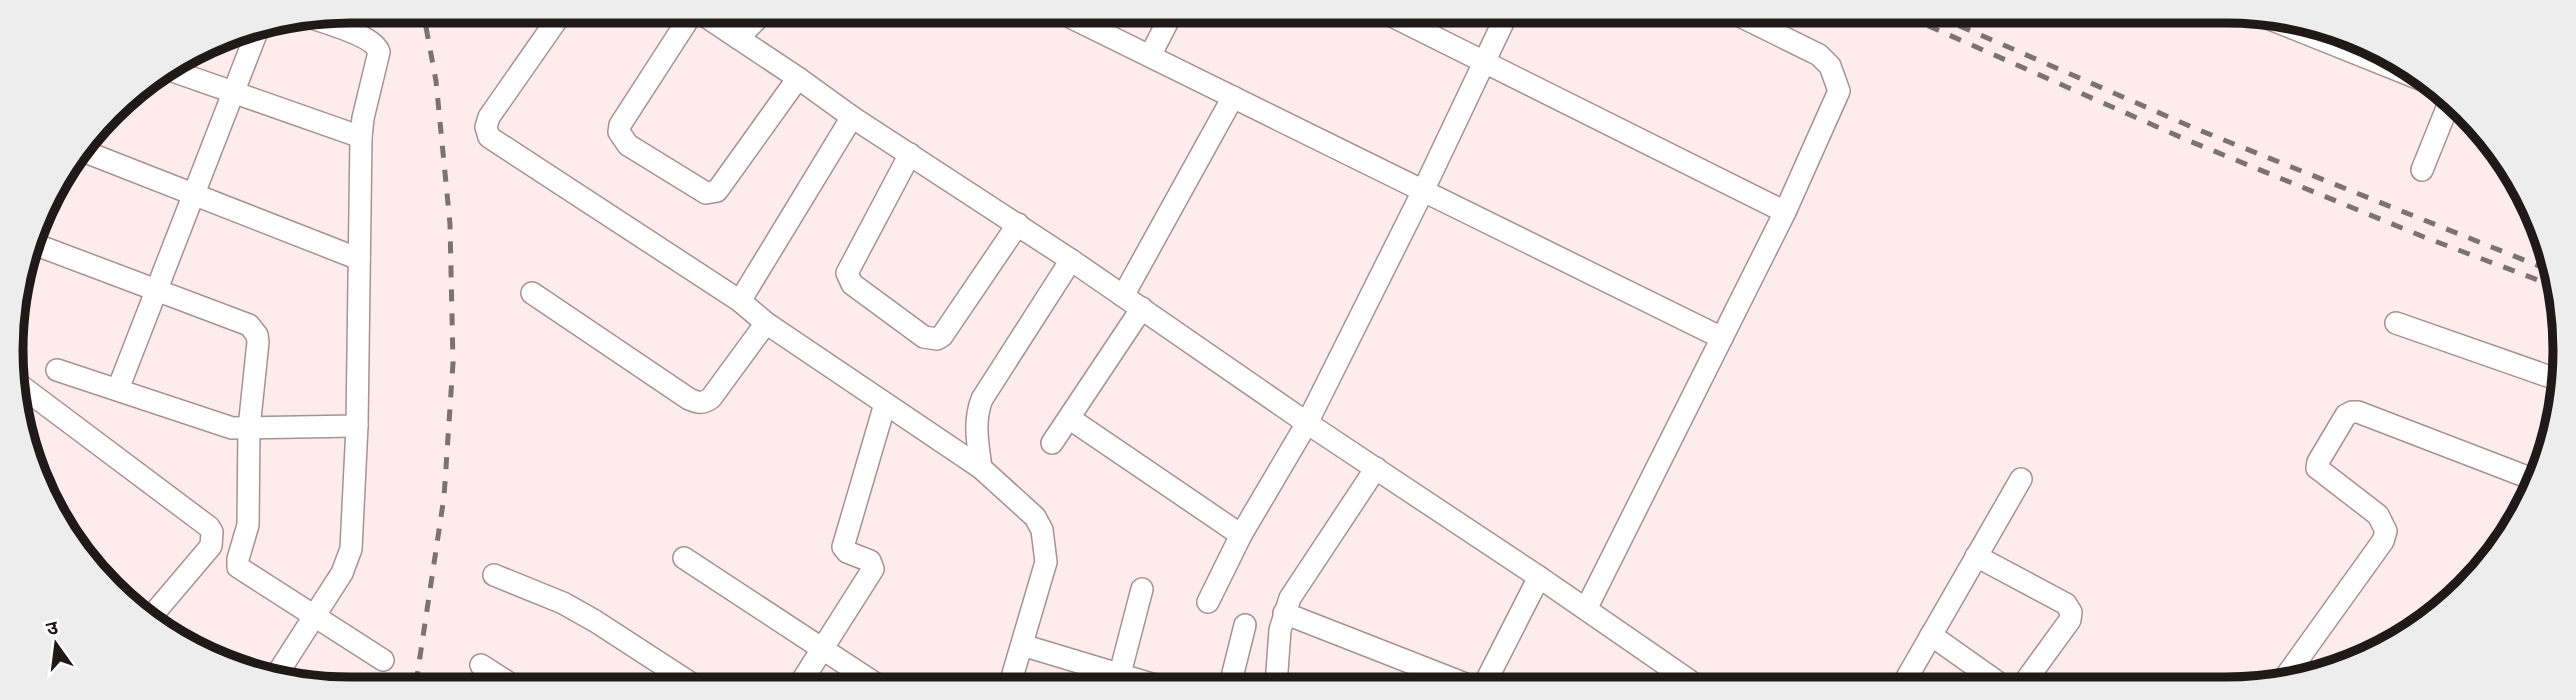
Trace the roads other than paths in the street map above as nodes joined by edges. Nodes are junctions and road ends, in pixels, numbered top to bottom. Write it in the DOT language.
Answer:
graph roads {
  1 [pos="326,23"];
  2 [pos="555,23"];
  3 [pos="686,23"];
  4 [pos="716,23"];
  5 [pos="753,23"];
  6 [pos="1082,23"];
  7 [pos="1167,23"];
  8 [pos="1406,23"];
  9 [pos="1503,23"];
  10 [pos="1754,23"];
  11 [pos="2302,32"];
  12 [pos="255,37"];
  13 [pos="738,38"];
  14 [pos="1150,56"];
  15 [pos="1484,62"];
  16 [pos="2390,67"];
  17 [pos="177,72"];
  18 [pos="799,78"];
  19 [pos="234,92"];
  20 [pos="1233,97"];
  21 [pos="2447,109"];
  22 [pos="852,117"];
  23 [pos="361,137"];
  24 [pos="88,153"];
  25 [pos="910,154"];
  26 [pos="2422,170"];
  27 [pos="1423,191"];
  28 [pos="195,195"];
  29 [pos="1785,212"];
  30 [pos="1017,225"];
  31 [pos="40,246"];
  32 [pos="359,258"];
  33 [pos="1071,260"];
  34 [pos="156,289"];
  35 [pos="532,293"];
  36 [pos="1123,296"];
  37 [pos="740,301"];
  38 [pos="1142,308"];
  39 [pos="766,323"];
  40 [pos="2396,323"];
  41 [pos="1722,338"];
  42 [pos="57,370"];
  43 [pos="2552,378"];
  44 [pos="26,389"];
  45 [pos="118,389"];
  46 [pos="885,404"];
  47 [pos="1069,418"];
  48 [pos="1307,423"];
  49 [pos="357,426"];
  50 [pos="249,428"];
  51 [pos="1052,443"];
  52 [pos="981,468"];
  53 [pos="1376,468"];
  54 [pos="2527,477"];
  55 [pos="2021,479"];
  56 [pos="1241,535"];
  57 [pos="1976,556"];
  58 [pos="684,558"];
  59 [pos="494,575"];
  60 [pos="1539,577"];
  61 [pos="1142,589"];
  62 [pos="1208,602"];
  63 [pos="1586,609"];
  64 [pos="155,613"];
  65 [pos="1284,613"];
  66 [pos="315,617"];
  67 [pos="1245,625"];
  68 [pos="1931,635"];
  69 [pos="1022,645"];
  70 [pos="820,649"];
  71 [pos="383,660"];
  72 [pos="481,665"];
  73 [pos="280,670"];
  74 [pos="2290,671"];
  75 [pos="500,677"];
  76 [pos="681,677"];
  77 [pos="804,677"];
  78 [pos="865,677"];
  79 [pos="1012,677"];
  80 [pos="1112,677"];
  81 [pos="1119,677"];
  82 [pos="1232,677"];
  83 [pos="1276,677"];
  84 [pos="1448,677"];
  85 [pos="1488,677"];
  86 [pos="1684,677"];
  87 [pos="1907,677"];
  88 [pos="1990,677"];
  89 [pos="2029,677"];
  1 -- 23 [label="street"];
  2 -- 37 [label="street"];
  3 -- 18 [label="street"];
  4 -- 13 [label="street"];
  5 -- 13 [label="street"];
  6 -- 14 [label="street"];
  7 -- 14 [label="street"];
  8 -- 15 [label="street"];
  9 -- 15 [label="street"];
  10 -- 29 [label="street"];
  11 -- 16 [label="street"];
  12 -- 19 [label="street"];
  13 -- 18 [label="street"];
  14 -- 20 [label="street"];
  15 -- 27 [label="street"];
  15 -- 29 [label="street"];
  17 -- 19 [label="street"];
  18 -- 22 [label="street"];
  19 -- 23 [label="street"];
  19 -- 28 [label="street"];
  20 -- 27 [label="street"];
  20 -- 36 [label="street"];
  21 -- 26 [label="street"];
  22 -- 25 [label="street"];
  22 -- 37 [label="street"];
  23 -- 32 [label="street"];
  24 -- 28 [label="street"];
  25 -- 30 [label="street"];
  25 -- 30 [label="street"];
  27 -- 41 [label="street"];
  27 -- 48 [label="street"];
  28 -- 32 [label="street"];
  28 -- 34 [label="street"];
  29 -- 41 [label="street"];
  30 -- 33 [label="street"];
  31 -- 34 [label="street"];
  32 -- 49 [label="street"];
  33 -- 36 [label="street"];
  33 -- 52 [label="street"];
  34 -- 45 [label="street"];
  34 -- 50 [label="street"];
  35 -- 39 [label="street"];
  36 -- 38 [label="street"];
  37 -- 39 [label="street"];
  38 -- 47 [label="street"];
  38 -- 48 [label="street"];
  39 -- 46 [label="street"];
  40 -- 43 [label="street"];
  41 -- 63 [label="street"];
  42 -- 45 [label="street"];
  44 -- 64 [label="street"];
  45 -- 50 [label="street"];
  46 -- 52 [label="street"];
  46 -- 70 [label="street"];
  47 -- 51 [label="street"];
  47 -- 56 [label="street"];
  48 -- 53 [label="street"];
  48 -- 56 [label="street"];
  49 -- 50 [label="street"];
  49 -- 66 [label="street"];
  50 -- 66 [label="street"];
  52 -- 69 [label="street"];
  53 -- 60 [label="street"];
  53 -- 65 [label="street"];
  54 -- 74 [label="street"];
  55 -- 57 [label="street"];
  56 -- 62 [label="street"];
  57 -- 68 [label="street"];
  57 -- 89 [label="street"];
  58 -- 70 [label="street"];
  59 -- 76 [label="street"];
  60 -- 63 [label="street"];
  60 -- 85 [label="street"];
  61 -- 81 [label="street"];
  63 -- 86 [label="street"];
  65 -- 83 [label="street"];
  65 -- 84 [label="street"];
  66 -- 71 [label="street"];
  66 -- 73 [label="street"];
  67 -- 82 [label="street"];
  68 -- 87 [label="street"];
  68 -- 88 [label="street"];
  69 -- 79 [label="street"];
  69 -- 80 [label="street"];
  70 -- 77 [label="street"];
  70 -- 78 [label="street"];
  72 -- 75 [label="street"];
}
